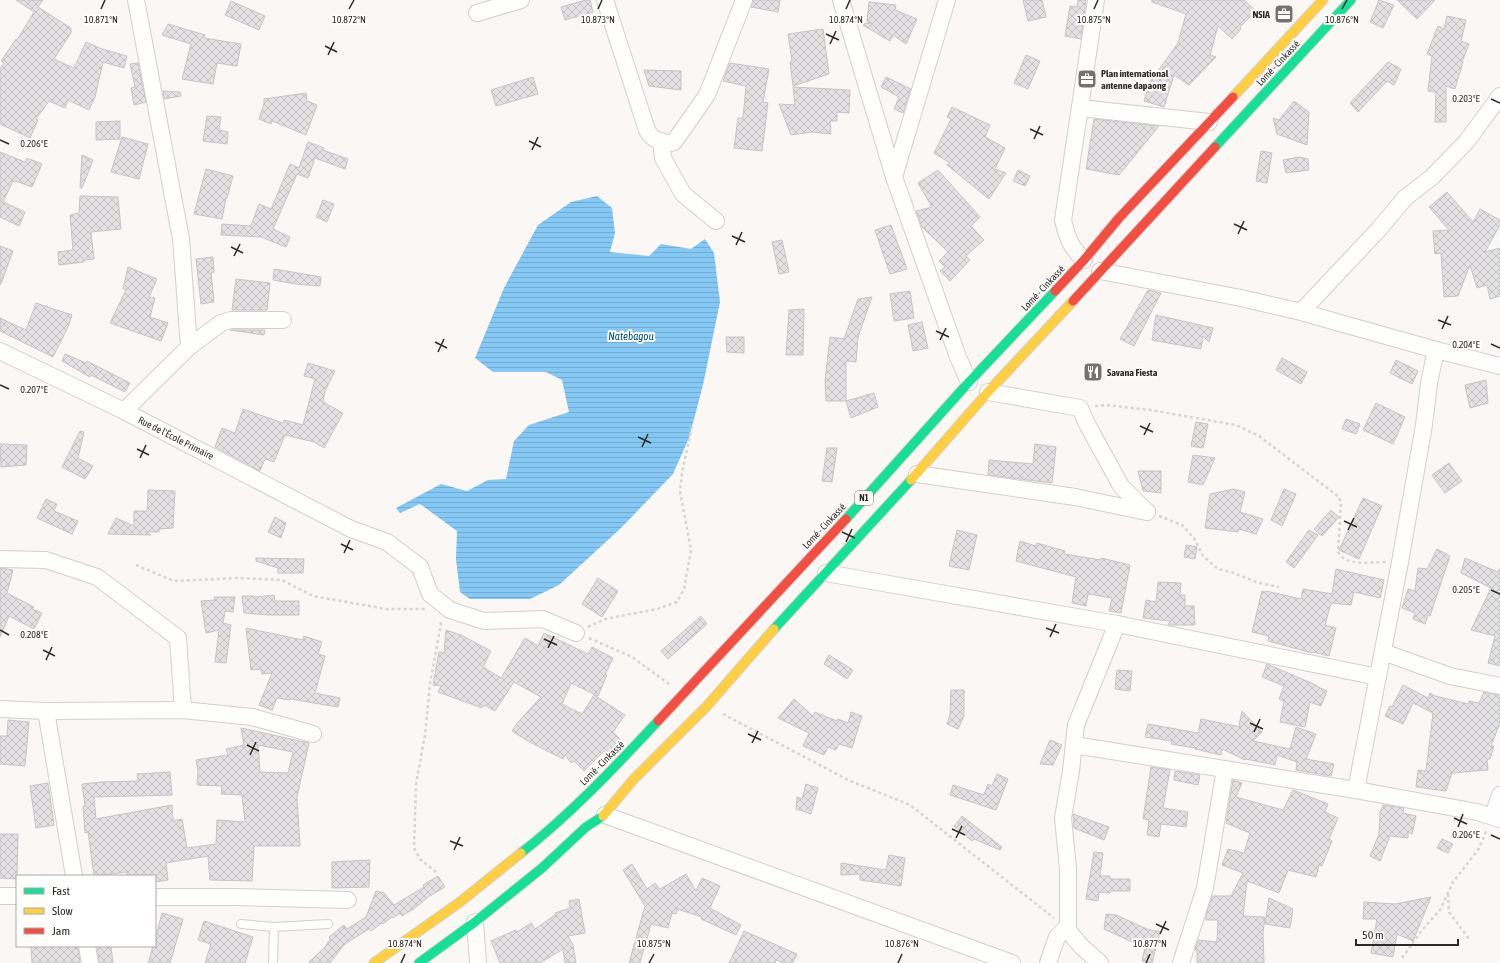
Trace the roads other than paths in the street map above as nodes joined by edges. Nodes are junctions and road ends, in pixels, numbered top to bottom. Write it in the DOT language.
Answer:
graph roads {
  1 [pos="136,0"];
  2 [pos="521,0"];
  3 [pos="605,0"];
  4 [pos="744,0"];
  5 [pos="841,0"];
  6 [pos="947,0"];
  7 [pos="1096,0"];
  8 [pos="1323,0"];
  9 [pos="1351,0"];
  10 [pos="477,13"];
  11 [pos="1500,96"];
  12 [pos="1080,108"];
  13 [pos="1208,122"];
  14 [pos="660,141"];
  15 [pos="894,176"];
  16 [pos="716,220"];
  17 [pos="1092,266"];
  18 [pos="1301,312"];
  19 [pos="283,320"];
  20 [pos="189,347"];
  21 [pos="1436,350"];
  22 [pos="0,351"];
  23 [pos="1500,366"];
  24 [pos="969,382"];
  25 [pos="988,392"];
  26 [pos="124,411"];
  27 [pos="917,474"];
  28 [pos="0,559"];
  29 [pos="826,573"];
  30 [pos="1117,624"];
  31 [pos="576,633"];
  32 [pos="1383,652"];
  33 [pos="1378,677"];
  34 [pos="1500,686"];
  35 [pos="0,709"];
  36 [pos="183,710"];
  37 [pos="46,711"];
  38 [pos="313,734"];
  39 [pos="1074,745"];
  40 [pos="1225,769"];
  41 [pos="1356,790"];
  42 [pos="1500,795"];
  43 [pos="605,815"];
  44 [pos="1495,817"];
  45 [pos="74,875"];
  46 [pos="0,896"];
  47 [pos="16,896"];
  48 [pos="156,897"];
  49 [pos="348,900"];
  50 [pos="475,922"];
  51 [pos="241,924"];
  52 [pos="328,924"];
  53 [pos="274,927"];
  54 [pos="1066,928"];
  55 [pos="87,947"];
  56 [pos="90,963"];
  57 [pos="273,963"];
  58 [pos="374,963"];
  59 [pos="419,963"];
  60 [pos="478,963"];
  61 [pos="1012,963"];
  62 [pos="1048,963"];
  63 [pos="1100,963"];
  64 [pos="1181,963"];
  1 -- 20 [label="street"];
  2 -- 10 [label="street"];
  3 -- 14 [label="street"];
  4 -- 14 [label="street"];
  5 -- 15 [label="street"];
  6 -- 15 [label="street"];
  7 -- 12 [label="street"];
  8 -- 13 [label="highway, Lomé - Cinkassé / N1"];
  9 -- 17 [label="highway, Lomé - Cinkassé / N1"];
  11 -- 18 [label="street"];
  12 -- 13 [label="street"];
  12 -- 17 [label="street"];
  13 -- 17 [label="highway, Lomé - Cinkassé / N1"];
  14 -- 16 [label="street"];
  15 -- 24 [label="street"];
  17 -- 18 [label="street"];
  17 -- 24 [label="highway, Lomé - Cinkassé / N1"];
  17 -- 25 [label="highway, Lomé - Cinkassé / N1"];
  18 -- 21 [label="street"];
  19 -- 20 [label="street"];
  20 -- 26 [label="street"];
  21 -- 23 [label="street"];
  21 -- 32 [label="street"];
  22 -- 26 [label="street, Rue de l'École Primaire"];
  24 -- 58 [label="highway, Lomé - Cinkassé / N1"];
  25 -- 27 [label="highway, Lomé - Cinkassé / N1"];
  25 -- 27 [label="street"];
  26 -- 31 [label="street, Rue de l'École Primaire"];
  27 -- 29 [label="highway, Lomé - Cinkassé / N1"];
  28 -- 36 [label="street"];
  29 -- 30 [label="street"];
  29 -- 43 [label="highway, Lomé - Cinkassé / N1"];
  30 -- 33 [label="street"];
  30 -- 39 [label="street"];
  32 -- 33 [label="street"];
  32 -- 34 [label="street"];
  33 -- 41 [label="street"];
  35 -- 37 [label="street"];
  36 -- 37 [label="street"];
  36 -- 38 [label="street"];
  37 -- 45 [label="street"];
  39 -- 40 [label="street"];
  39 -- 54 [label="street"];
  40 -- 41 [label="street"];
  40 -- 64 [label="street"];
  41 -- 44 [label="street"];
  42 -- 44 [label="street"];
  43 -- 50 [label="highway, Lomé - Cinkassé / N1"];
  43 -- 61 [label="street"];
  46 -- 47 [label="street"];
  48 -- 49 [label="street"];
  50 -- 59 [label="highway, Lomé - Cinkassé / N1"];
  50 -- 60 [label="street"];
  51 -- 53 [label="lane"];
  52 -- 53 [label="lane"];
  53 -- 57 [label="lane"];
  54 -- 62 [label="street"];
  54 -- 63 [label="street"];
  55 -- 56 [label="street"];
}
